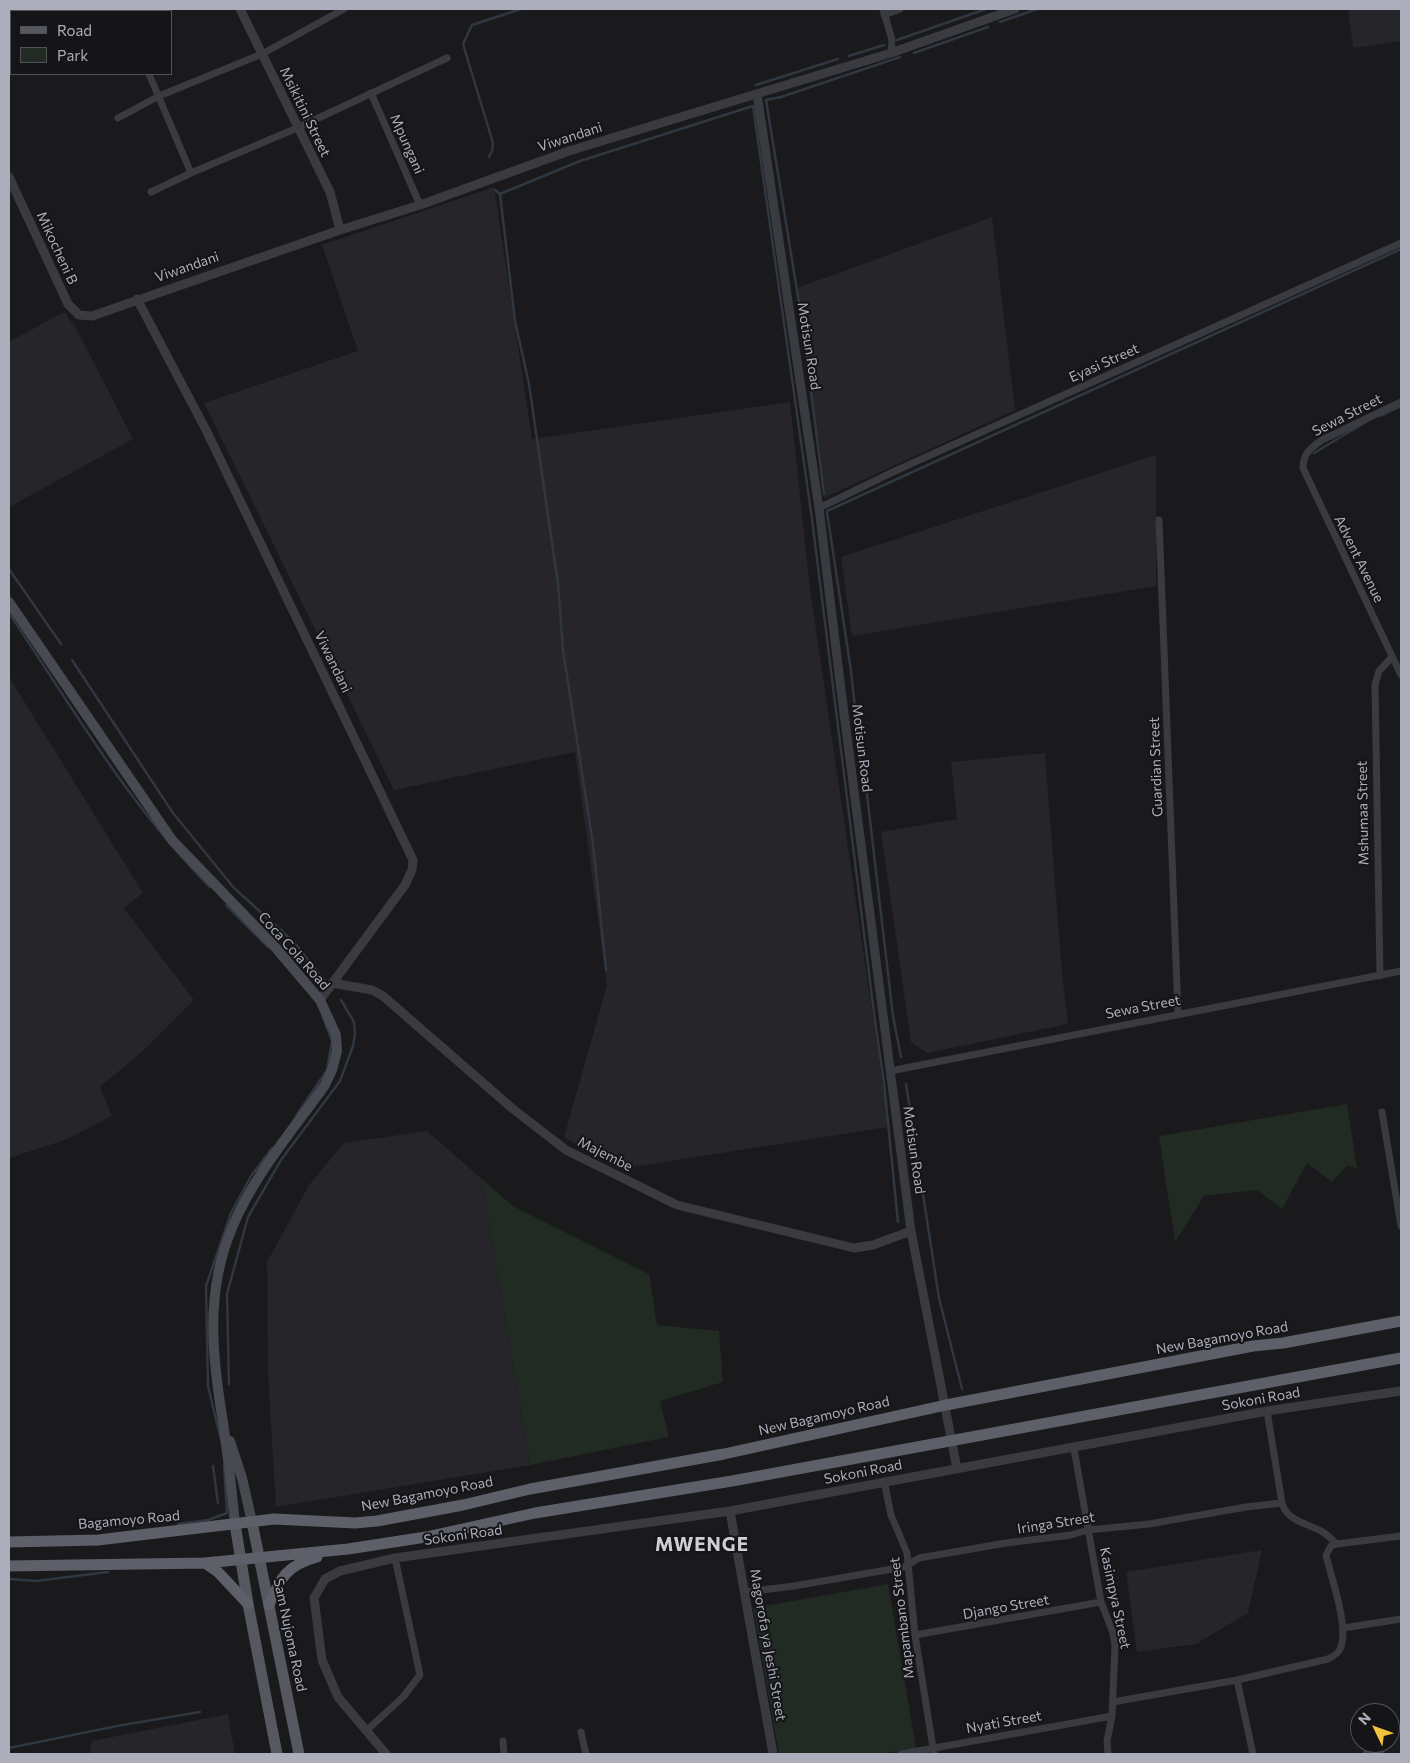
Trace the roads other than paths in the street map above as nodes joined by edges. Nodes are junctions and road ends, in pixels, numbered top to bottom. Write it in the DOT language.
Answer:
graph roads {
  1 [pos="240,9"];
  2 [pos="344,9"];
  3 [pos="900,9"];
  4 [pos="1015,9"];
  5 [pos="883,12"];
  6 [pos="892,53"];
  7 [pos="262,54"];
  8 [pos="447,58"];
  9 [pos="149,75"];
  10 [pos="371,92"];
  11 [pos="757,94"];
  12 [pos="159,96"];
  13 [pos="118,118"];
  14 [pos="297,128"];
  15 [pos="191,173"];
  16 [pos="9,177"];
  17 [pos="151,192"];
  18 [pos="420,205"];
  19 [pos="340,230"];
  20 [pos="1401,243"];
  21 [pos="137,299"];
  22 [pos="92,316"];
  23 [pos="1401,402"];
  24 [pos="1306,453"];
  25 [pos="819,508"];
  26 [pos="1159,520"];
  27 [pos="9,602"];
  28 [pos="1392,656"];
  29 [pos="1401,675"];
  30 [pos="1401,971"];
  31 [pos="1380,976"];
  32 [pos="332,983"];
  33 [pos="320,1000"];
  34 [pos="1178,1013"];
  35 [pos="890,1071"];
  36 [pos="1382,1112"];
  37 [pos="1401,1226"];
  38 [pos="911,1231"];
  39 [pos="1401,1321"];
  40 [pos="1401,1358"];
  41 [pos="1401,1390"];
  42 [pos="946,1405"];
  43 [pos="1267,1411"];
  44 [pos="223,1422"];
  45 [pos="950,1441"];
  46 [pos="1074,1449"];
  47 [pos="957,1469"];
  48 [pos="884,1481"];
  49 [pos="1282,1503"];
  50 [pos="730,1511"];
  51 [pos="252,1522"];
  52 [pos="235,1524"];
  53 [pos="1088,1530"];
  54 [pos="1401,1536"];
  55 [pos="9,1542"];
  56 [pos="1337,1544"];
  57 [pos="348,1549"];
  58 [pos="259,1558"];
  59 [pos="396,1558"];
  60 [pos="241,1560"];
  61 [pos="206,1563"];
  62 [pos="9,1566"];
  63 [pos="908,1566"];
  64 [pos="745,1592"];
  65 [pos="1101,1602"];
  66 [pos="248,1604"];
  67 [pos="269,1605"];
  68 [pos="1401,1619"];
  69 [pos="1343,1628"];
  70 [pos="916,1635"];
  71 [pos="1238,1680"];
  72 [pos="1113,1702"];
  73 [pos="1112,1716"];
  74 [pos="366,1731"];
  75 [pos="581,1732"];
  76 [pos="503,1740"];
  77 [pos="933,1751"];
  78 [pos="277,1754"];
  79 [pos="299,1754"];
  80 [pos="386,1754"];
  81 [pos="504,1754"];
  82 [pos="586,1754"];
  83 [pos="773,1754"];
  84 [pos="901,1754"];
  85 [pos="1108,1754"];
  86 [pos="1253,1754"];
  87 [pos="1366,1754"];
  88 [pos="1373,1754"];
  89 [pos="1381,1754"];
  1 -- 7 [label="street, Msikitini Street"];
  2 -- 7 [label="street"];
  3 -- 5 [label="street"];
  4 -- 6 [label="street, Viwandani"];
  5 -- 6 [label="street"];
  6 -- 11 [label="street, Viwandani"];
  7 -- 12 [label="street"];
  7 -- 14 [label="street, Msikitini Street"];
  8 -- 10 [label="street"];
  9 -- 12 [label="street"];
  10 -- 14 [label="street"];
  10 -- 18 [label="street, Mpungani"];
  11 -- 18 [label="street, Viwandani"];
  11 -- 25 [label="street, Motisun Road"];
  12 -- 13 [label="street"];
  12 -- 15 [label="street"];
  14 -- 15 [label="street"];
  14 -- 19 [label="street, Msikitini Street"];
  15 -- 17 [label="street"];
  16 -- 22 [label="street, Mikocheni B"];
  18 -- 19 [label="street, Viwandani"];
  19 -- 21 [label="street, Viwandani"];
  20 -- 25 [label="street, Eyasi Street"];
  21 -- 22 [label="street, Viwandani"];
  21 -- 32 [label="street, Viwandani"];
  23 -- 24 [label="street, Sewa Street"];
  24 -- 28 [label="street, Advent Avenue"];
  25 -- 35 [label="street, Motisun Road"];
  26 -- 34 [label="street, Guardian Street"];
  27 -- 33 [label="main road, Coca Cola Road"];
  28 -- 29 [label="street, Advent Avenue"];
  28 -- 31 [label="street, Mshumaa Street"];
  30 -- 31 [label="street, Sewa Street"];
  31 -- 34 [label="street, Sewa Street"];
  32 -- 33 [label="street, Viwandani"];
  32 -- 38 [label="street, Majembe"];
  33 -- 44 [label="main road, Coca Cola Road"];
  34 -- 35 [label="street, Sewa Street"];
  35 -- 38 [label="street, Motisun Road"];
  36 -- 37 [label="street"];
  38 -- 42 [label="street, Motisun Road"];
  39 -- 42 [label="highway, New Bagamoyo Road"];
  40 -- 45 [label="highway"];
  41 -- 43 [label="street, Sokoni Road"];
  42 -- 45 [label="street, Motisun Road"];
  42 -- 51 [label="highway, New Bagamoyo Road"];
  43 -- 46 [label="street, Sokoni Road"];
  43 -- 49 [label="street"];
  44 -- 51 [label="main road, Coca Cola Road"];
  44 -- 52 [label="main road, Coca Cola Road"];
  45 -- 47 [label="street, Motisun Road"];
  45 -- 57 [label="highway"];
  46 -- 47 [label="street, Sokoni Road"];
  46 -- 53 [label="street, Kasimpya Street"];
  47 -- 48 [label="street, Sokoni Road"];
  48 -- 50 [label="street, Sokoni Road"];
  48 -- 63 [label="street, Mapambano Street"];
  49 -- 53 [label="street, Iringa Street"];
  49 -- 56 [label="street"];
  50 -- 59 [label="street, Sokoni Road"];
  50 -- 64 [label="street, Magorofa ya Jeshi Street"];
  51 -- 52 [label="highway, Bagamoyo Road"];
  51 -- 58 [label="main road, Sam Nujoma Road"];
  52 -- 55 [label="highway, Bagamoyo Road"];
  52 -- 60 [label="main road"];
  53 -- 63 [label="street, Iringa Street"];
  53 -- 65 [label="street, Kasimpya Street"];
  54 -- 56 [label="street"];
  56 -- 69 [label="street"];
  57 -- 58 [label="highway"];
  57 -- 67 [label="highway"];
  58 -- 60 [label="highway"];
  58 -- 67 [label="main road, Sam Nujoma Road"];
  59 -- 74 [label="street"];
  59 -- 74 [label="street, Sokoni Road"];
  60 -- 61 [label="highway"];
  60 -- 66 [label="main road"];
  61 -- 62 [label="highway"];
  61 -- 66 [label="highway"];
  63 -- 64 [label="street, Iringa Street"];
  63 -- 70 [label="street, Mapambano Street"];
  64 -- 83 [label="street, Magorofa ya Jeshi Street"];
  65 -- 70 [label="street, Django Street"];
  65 -- 72 [label="street, Kasimpya Street"];
  66 -- 78 [label="main road"];
  67 -- 79 [label="main road, Sam Nujoma Road"];
  68 -- 69 [label="street"];
  69 -- 71 [label="street"];
  70 -- 77 [label="street, Mapambano Street"];
  71 -- 72 [label="street"];
  71 -- 86 [label="street"];
  72 -- 73 [label="street, Kasimpya Street"];
  73 -- 77 [label="street, Nyati Street"];
  73 -- 85 [label="street, Kasimpya Street"];
  74 -- 80 [label="street"];
  75 -- 82 [label="street"];
  76 -- 81 [label="street"];
  77 -- 84 [label="street, Nyati Street"];
  87 -- 88 [label="street"];
  88 -- 89 [label="street"];
}
